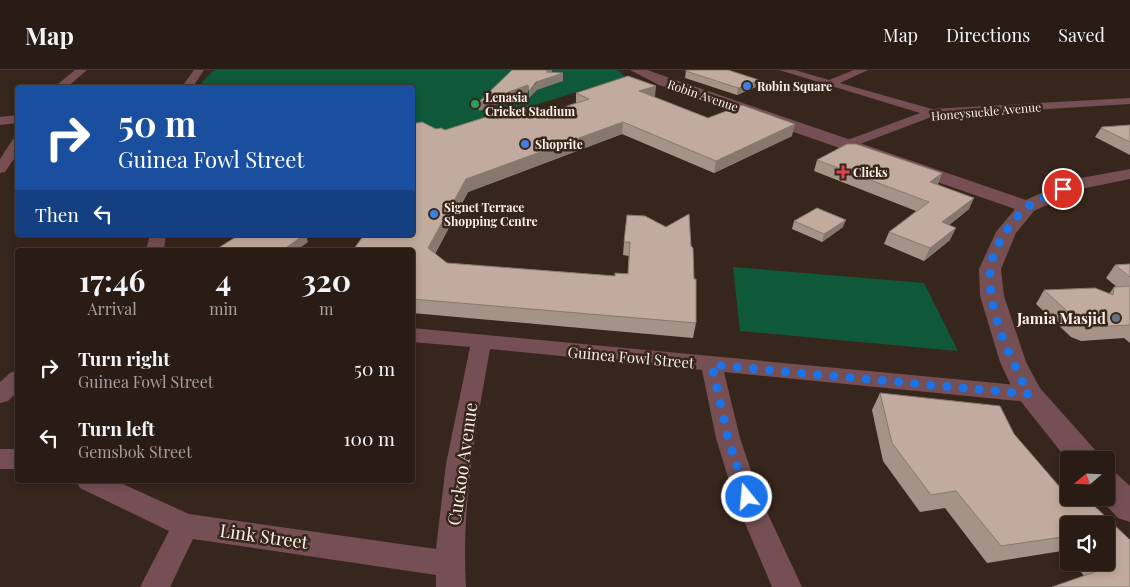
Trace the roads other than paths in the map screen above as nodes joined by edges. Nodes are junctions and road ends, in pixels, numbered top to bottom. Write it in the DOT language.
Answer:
graph roads {
  1 [pos="82,70"];
  2 [pos="199,70"];
  3 [pos="636,70"];
  4 [pos="784,70"];
  5 [pos="863,70"];
  6 [pos="831,83"];
  7 [pos="62,85"];
  8 [pos="188,85"];
  9 [pos="1130,101"];
  10 [pos="932,113"];
  11 [pos="15,119"];
  12 [pos="0,121"];
  13 [pos="847,145"];
  14 [pos="15,146"];
  15 [pos="0,169"];
  16 [pos="1130,174"];
  17 [pos="1027,208"];
  18 [pos="415,335"];
  19 [pos="481,342"];
  20 [pos="712,365"];
  21 [pos="15,381"];
  22 [pos="1029,394"];
  23 [pos="0,395"];
  24 [pos="1077,451"];
  25 [pos="0,458"];
  26 [pos="15,459"];
  27 [pos="95,483"];
  28 [pos="1115,492"];
  29 [pos="1130,508"];
  30 [pos="186,526"];
  31 [pos="450,575"];
  32 [pos="155,587"];
  33 [pos="787,587"];
  1 -- 7 [label="street"];
  2 -- 8 [label="street"];
  3 -- 13 [label="street, Robin Avenue"];
  4 -- 6 [label="street"];
  5 -- 6 [label="street"];
  6 -- 10 [label="street"];
  9 -- 10 [label="street, Honeysuckle Avenue"];
  10 -- 13 [label="street, Honeysuckle Avenue"];
  11 -- 12 [label="street"];
  13 -- 17 [label="street, Robin Avenue"];
  14 -- 15 [label="street"];
  16 -- 17 [label="street"];
  17 -- 22 [label="street"];
  18 -- 19 [label="street, Guinea Fowl Street"];
  19 -- 20 [label="street, Guinea Fowl Street"];
  19 -- 31 [label="street, Cuckoo Avenue"];
  20 -- 22 [label="street, Guinea Fowl Street"];
  20 -- 33 [label="street"];
  21 -- 23 [label="street"];
  22 -- 24 [label="street"];
  25 -- 26 [label="street"];
  27 -- 30 [label="street, Link Street"];
  28 -- 29 [label="street"];
  30 -- 31 [label="street, Link Street"];
  30 -- 32 [label="street"];
}
